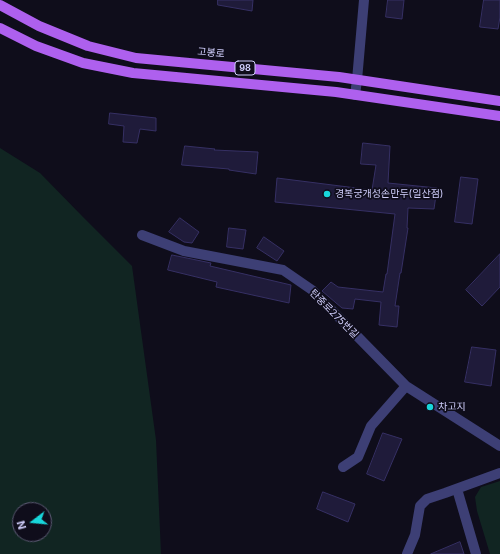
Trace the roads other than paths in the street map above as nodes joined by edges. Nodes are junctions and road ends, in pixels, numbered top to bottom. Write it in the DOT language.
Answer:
graph roads {
  1 [pos="364,0"];
  2 [pos="0,5"];
  3 [pos="0,28"];
  4 [pos="357,80"];
  5 [pos="355,95"];
  6 [pos="500,101"];
  7 [pos="500,116"];
  8 [pos="142,235"];
  9 [pos="406,386"];
  10 [pos="500,446"];
  11 [pos="343,467"];
  12 [pos="500,473"];
  13 [pos="457,489"];
  14 [pos="407,554"];
  15 [pos="476,554"];
  1 -- 4 [label="street"];
  2 -- 4 [label="main road, 고봉로 / 98"];
  3 -- 5 [label="main road, 98"];
  4 -- 5 [label="street"];
  4 -- 6 [label="main road, 고봉로 / 98"];
  5 -- 7 [label="main road, 98"];
  8 -- 9 [label="street, 탄중로275번길"];
  9 -- 10 [label="street, 탄중로275번길"];
  9 -- 11 [label="street"];
  12 -- 13 [label="street"];
  13 -- 14 [label="street"];
  13 -- 15 [label="street"];
}
